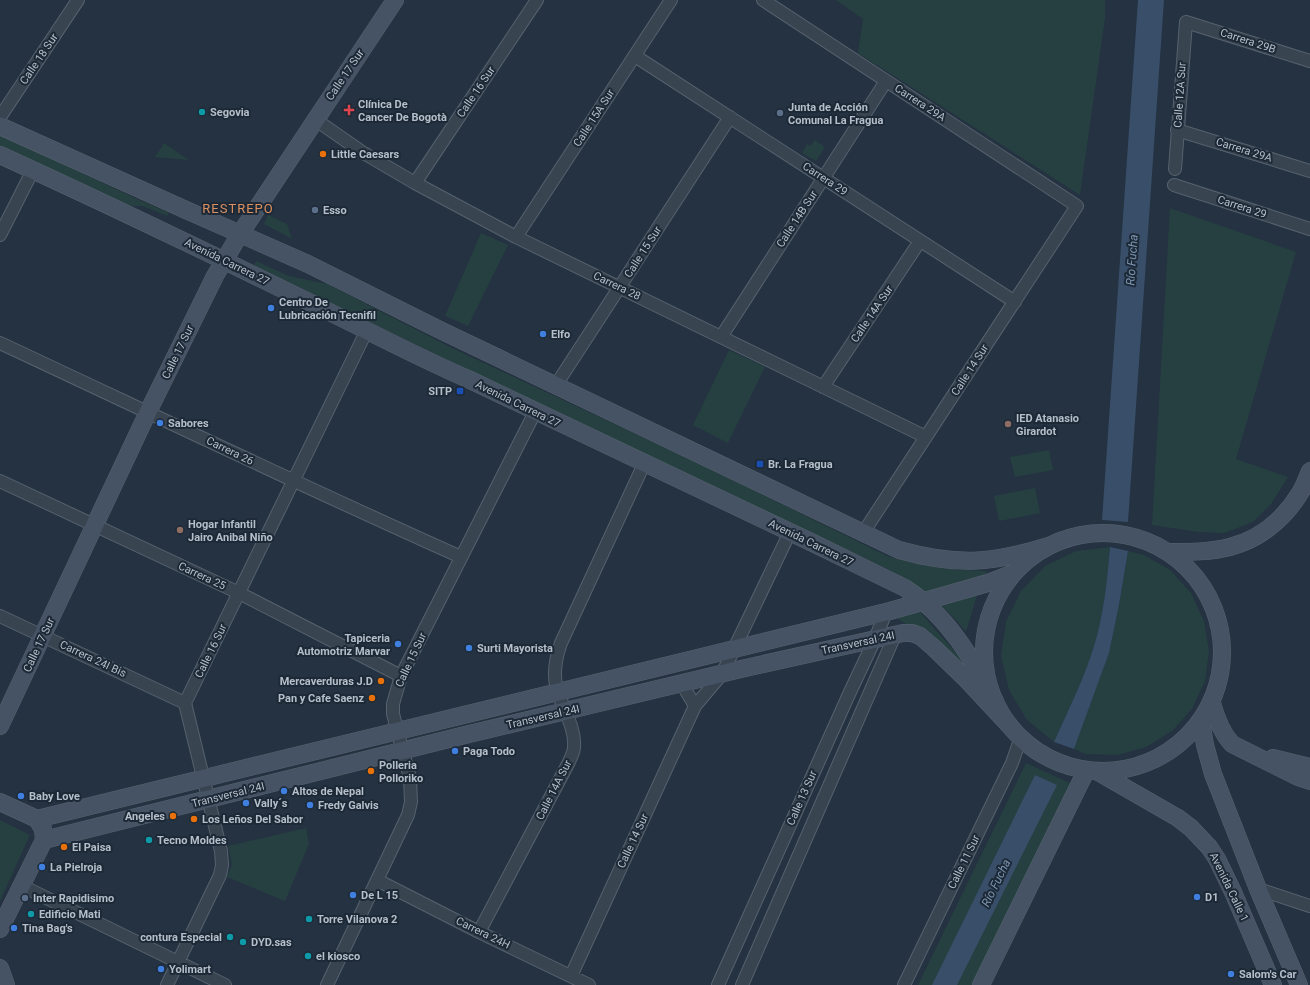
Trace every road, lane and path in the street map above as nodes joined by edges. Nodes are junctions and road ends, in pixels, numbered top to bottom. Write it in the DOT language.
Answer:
graph roads {
  1 [pos="78,0"];
  2 [pos="395,0"];
  3 [pos="537,0"];
  4 [pos="671,0"];
  5 [pos="763,0"];
  6 [pos="1186,22"];
  7 [pos="635,56"];
  8 [pos="1310,61"];
  9 [pos="886,81"];
  10 [pos="0,117"];
  11 [pos="730,117"];
  12 [pos="316,120"];
  13 [pos="0,126"];
  14 [pos="1177,130"];
  15 [pos="0,155"];
  16 [pos="1175,169"];
  17 [pos="33,170"];
  18 [pos="1310,171"];
  19 [pos="823,178"];
  20 [pos="414,183"];
  21 [pos="1174,185"];
  22 [pos="1077,206"];
  23 [pos="1310,229"];
  24 [pos="240,234"];
  25 [pos="0,235"];
  26 [pos="516,237"];
  27 [pos="920,241"];
  28 [pos="223,260"];
  29 [pos="620,287"];
  30 [pos="1014,302"];
  31 [pos="366,330"];
  32 [pos="721,337"];
  33 [pos="0,343"];
  34 [pos="556,385"];
  35 [pos="823,387"];
  36 [pos="148,412"];
  37 [pos="535,412"];
  38 [pos="926,437"];
  39 [pos="644,464"];
  40 [pos="1310,471"];
  41 [pos="0,481"];
  42 [pos="293,481"];
  43 [pos="95,526"];
  44 [pos="790,532"];
  45 [pos="863,533"];
  46 [pos="1048,546"];
  47 [pos="1169,552"];
  48 [pos="461,557"];
  49 [pos="1014,573"];
  50 [pos="239,593"];
  51 [pos="924,602"];
  52 [pos="886,612"];
  53 [pos="0,616"];
  54 [pos="895,635"];
  55 [pos="43,636"];
  56 [pos="875,640"];
  57 [pos="734,649"];
  58 [pos="722,674"];
  59 [pos="401,676"];
  60 [pos="682,684"];
  61 [pos="558,693"];
  62 [pos="995,701"];
  63 [pos="1212,702"];
  64 [pos="185,703"];
  65 [pos="695,706"];
  66 [pos="566,711"];
  67 [pos="1201,721"];
  68 [pos="0,726"];
  69 [pos="1015,731"];
  70 [pos="397,732"];
  71 [pos="403,751"];
  72 [pos="1247,752"];
  73 [pos="1310,767"];
  74 [pos="1092,772"];
  75 [pos="203,779"];
  76 [pos="1310,781"];
  77 [pos="208,799"];
  78 [pos="0,802"];
  79 [pos="37,819"];
  80 [pos="44,840"];
  81 [pos="376,880"];
  82 [pos="22,886"];
  83 [pos="1258,889"];
  84 [pos="1310,906"];
  85 [pos="0,929"];
  86 [pos="479,932"];
  87 [pos="178,962"];
  88 [pos="0,968"];
  89 [pos="571,976"];
  90 [pos="985,983"];
  91 [pos="6,985"];
  92 [pos="167,985"];
  93 [pos="224,985"];
  94 [pos="327,985"];
  95 [pos="589,985"];
  96 [pos="718,985"];
  97 [pos="742,985"];
  98 [pos="904,985"];
  99 [pos="1273,985"];
  100 [pos="1299,985"];
  1 -- 10 [label="street, Calle 18 Sur"];
  2 -- 12 [label="main road, Calle 17 Sur"];
  3 -- 20 [label="street, Calle 16 Sur"];
  4 -- 7 [label="street, Calle 15A Sur"];
  5 -- 9 [label="street, Carrera 29A"];
  6 -- 8 [label="street, Carrera 29B"];
  6 -- 14 [label="street, Calle 12A Sur"];
  7 -- 11 [label="street, Carrera 29"];
  7 -- 26 [label="street, Calle 15A Sur"];
  9 -- 19 [label="street, Calle 14B Sur"];
  9 -- 22 [label="street, Carrera 29A"];
  11 -- 19 [label="street, Carrera 29"];
  11 -- 29 [label="street, Calle 15 Sur"];
  12 -- 20 [label="street, Carrera 28"];
  12 -- 24 [label="main road, Calle 17 Sur"];
  13 -- 24 [label="main road"];
  14 -- 16 [label="street, Calle 12A Sur"];
  14 -- 18 [label="street, Carrera 29A"];
  15 -- 17 [label="main road, Avenida Carrera 27"];
  17 -- 25 [label="street"];
  17 -- 28 [label="main road, Avenida Carrera 27"];
  19 -- 27 [label="street, Carrera 29"];
  19 -- 32 [label="street, Calle 14B Sur"];
  20 -- 26 [label="street, Carrera 28"];
  21 -- 23 [label="street, Carrera 29"];
  22 -- 30 [label="street, Calle 14 Sur"];
  24 -- 28 [label="main road, Calle 17 Sur"];
  24 -- 34 [label="main road"];
  26 -- 29 [label="street, Carrera 28"];
  27 -- 30 [label="street, Carrera 29"];
  27 -- 35 [label="street, Calle 14A Sur"];
  28 -- 31 [label="main road, Avenida Carrera 27"];
  28 -- 36 [label="main road, Calle 17 Sur"];
  29 -- 32 [label="street, Carrera 28"];
  29 -- 34 [label="street, Calle 15 Sur"];
  30 -- 38 [label="street, Calle 14 Sur"];
  31 -- 37 [label="main road, Avenida Carrera 27"];
  31 -- 42 [label="street, Calle 16 Sur"];
  32 -- 35 [label="street, Carrera 28"];
  33 -- 36 [label="street, Carrera 26"];
  34 -- 45 [label="main road"];
  35 -- 38 [label="street, Carrera 28"];
  36 -- 42 [label="street, Carrera 26"];
  36 -- 43 [label="main road, Calle 17 Sur"];
  37 -- 39 [label="main road, Avenida Carrera 27"];
  37 -- 48 [label="street, Calle 15 Sur"];
  38 -- 45 [label="street, Calle 14 Sur"];
  39 -- 44 [label="main road, Avenida Carrera 27"];
  39 -- 61 [label="street, Calle 14A Sur"];
  40 -- 47 [label="main road"];
  41 -- 43 [label="street, Carrera 25"];
  42 -- 48 [label="street, Carrera 26"];
  42 -- 50 [label="street, Calle 16 Sur"];
  43 -- 50 [label="street, Carrera 25"];
  43 -- 55 [label="main road, Calle 17 Sur"];
  44 -- 51 [label="main road, Avenida Carrera 27"];
  44 -- 57 [label="street, Calle 14 Sur"];
  45 -- 46 [label="main road"];
  46 -- 47 [label="main road"];
  46 -- 49 [label="main road"];
  47 -- 63 [label="main road"];
  48 -- 59 [label="street, Calle 15 Sur"];
  49 -- 51 [label="main road, Transversal 24I"];
  49 -- 62 [label="main road"];
  50 -- 59 [label="street, Carrera 25"];
  50 -- 64 [label="street, Calle 16 Sur"];
  51 -- 52 [label="main road, Transversal 24I"];
  51 -- 62 [label="main road, Avenida Carrera 27"];
  52 -- 56 [label="street, Calle 13 Sur"];
  52 -- 57 [label="main road, Transversal 24I"];
  53 -- 55 [label="street, Carrera 24I Bis"];
  54 -- 56 [label="main road, Transversal 24I"];
  54 -- 69 [label="main road, Transversal 24I"];
  54 -- 97 [label="street, Calle 13 Sur"];
  55 -- 64 [label="street, Carrera 24I Bis"];
  55 -- 68 [label="main road, Calle 17 Sur"];
  56 -- 58 [label="main road, Transversal 24I"];
  56 -- 96 [label="street, Calle 13 Sur"];
  57 -- 58 [label="street, Calle 14 Sur"];
  57 -- 61 [label="main road, Transversal 24I"];
  58 -- 60 [label="main road, Transversal 24I"];
  58 -- 65 [label="street, Calle 14 Sur"];
  59 -- 70 [label="street, Calle 15 Sur"];
  60 -- 65 [label="street"];
  60 -- 66 [label="main road, Transversal 24I"];
  61 -- 66 [label="street, Calle 14A Sur"];
  61 -- 70 [label="main road, Transversal 24I"];
  62 -- 69 [label="main road"];
  63 -- 67 [label="main road"];
  63 -- 72 [label="main road"];
  64 -- 75 [label="street"];
  65 -- 89 [label="street, Calle 14 Sur"];
  66 -- 71 [label="main road, Transversal 24I"];
  66 -- 86 [label="street, Calle 14A Sur"];
  67 -- 74 [label="main road"];
  67 -- 83 [label="main road"];
  69 -- 74 [label="main road"];
  69 -- 98 [label="street, Calle 11 Sur"];
  70 -- 71 [label="street, Calle 15 Sur"];
  70 -- 75 [label="main road, Transversal 24I"];
  71 -- 77 [label="main road, Transversal 24I"];
  71 -- 81 [label="street, Calle 15 Sur"];
  72 -- 73 [label="main road"];
  72 -- 76 [label="main road"];
  74 -- 90 [label="main road"];
  74 -- 99 [label="main road, Avenida Calle 1"];
  75 -- 77 [label="street"];
  75 -- 79 [label="main road, Transversal 24I"];
  77 -- 80 [label="main road, Transversal 24I"];
  77 -- 87 [label="street"];
  78 -- 79 [label="main road"];
  79 -- 80 [label="main road"];
  80 -- 82 [label="main road"];
  81 -- 86 [label="street, Carrera 24H"];
  81 -- 94 [label="street, Calle 15 Sur"];
  82 -- 85 [label="main road"];
  82 -- 87 [label="street"];
  83 -- 84 [label="street"];
  83 -- 100 [label="main road"];
  86 -- 89 [label="street, Carrera 24H"];
  87 -- 92 [label="street"];
  87 -- 93 [label="street"];
  88 -- 91 [label="main road"];
  89 -- 95 [label="street, Carrera 24H"];
}
